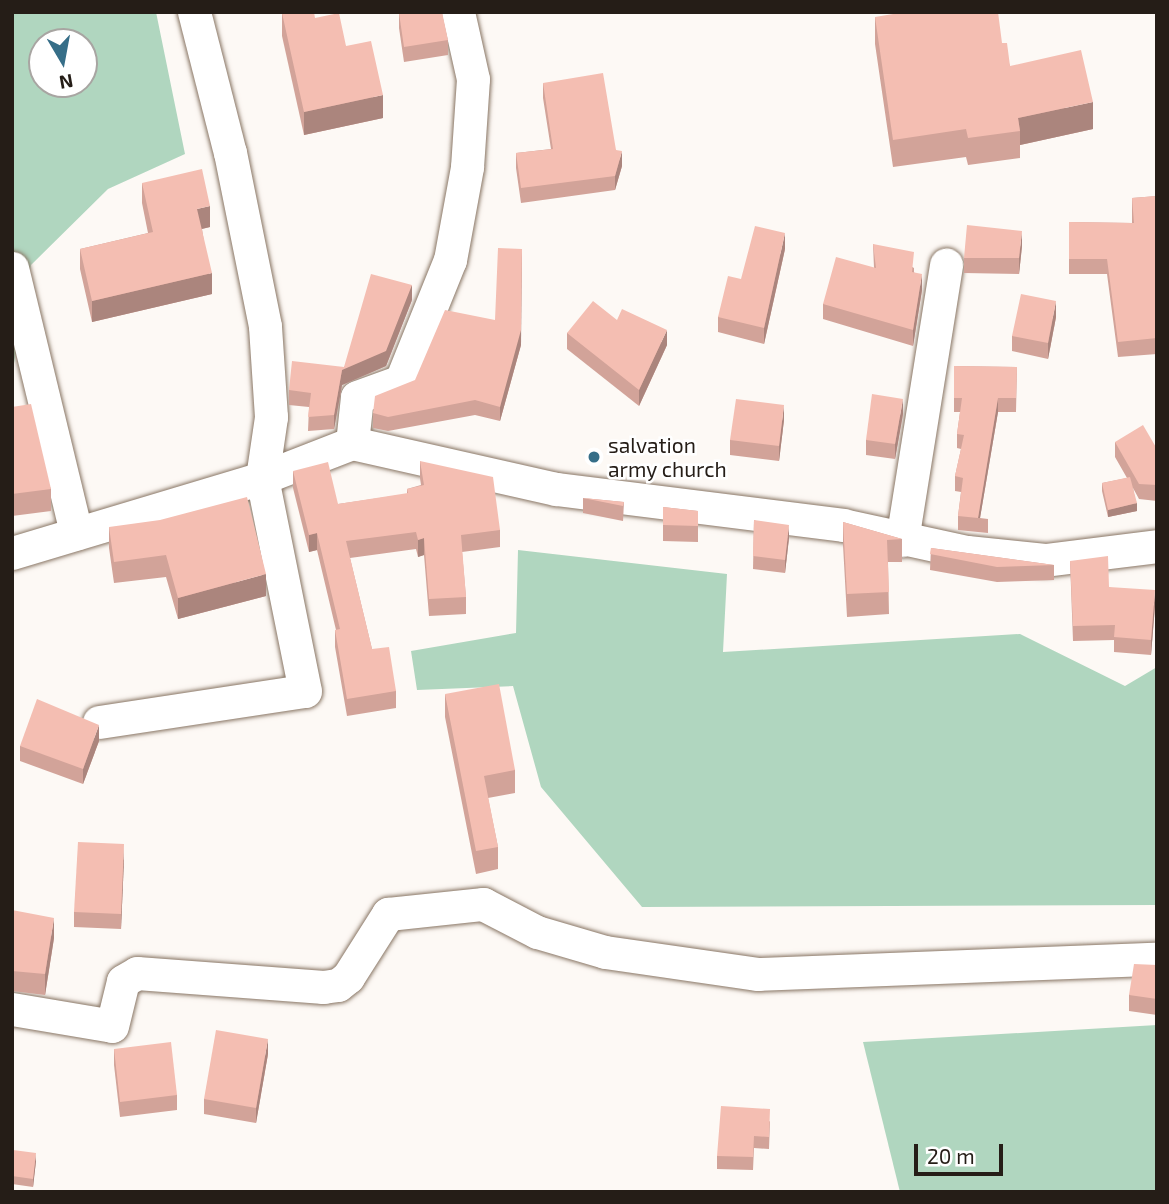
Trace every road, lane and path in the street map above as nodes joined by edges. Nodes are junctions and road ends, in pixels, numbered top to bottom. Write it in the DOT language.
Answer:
graph roads {
  1 [pos="194,12"];
  2 [pos="458,12"];
  3 [pos="946,264"];
  4 [pos="12,268"];
  5 [pos="352,443"];
  6 [pos="262,478"];
  7 [pos="76,533"];
  8 [pos="902,540"];
  9 [pos="1157,546"];
  10 [pos="12,553"];
  11 [pos="99,722"];
  12 [pos="1157,959"];
  13 [pos="12,1009"];
  1 -- 6 [label="street"];
  2 -- 5 [label="street"];
  3 -- 8 [label="street"];
  4 -- 7 [label="street"];
  5 -- 6 [label="street"];
  5 -- 8 [label="street"];
  6 -- 7 [label="street"];
  6 -- 11 [label="street"];
  7 -- 10 [label="street"];
  8 -- 9 [label="street"];
  12 -- 13 [label="street"];
}
